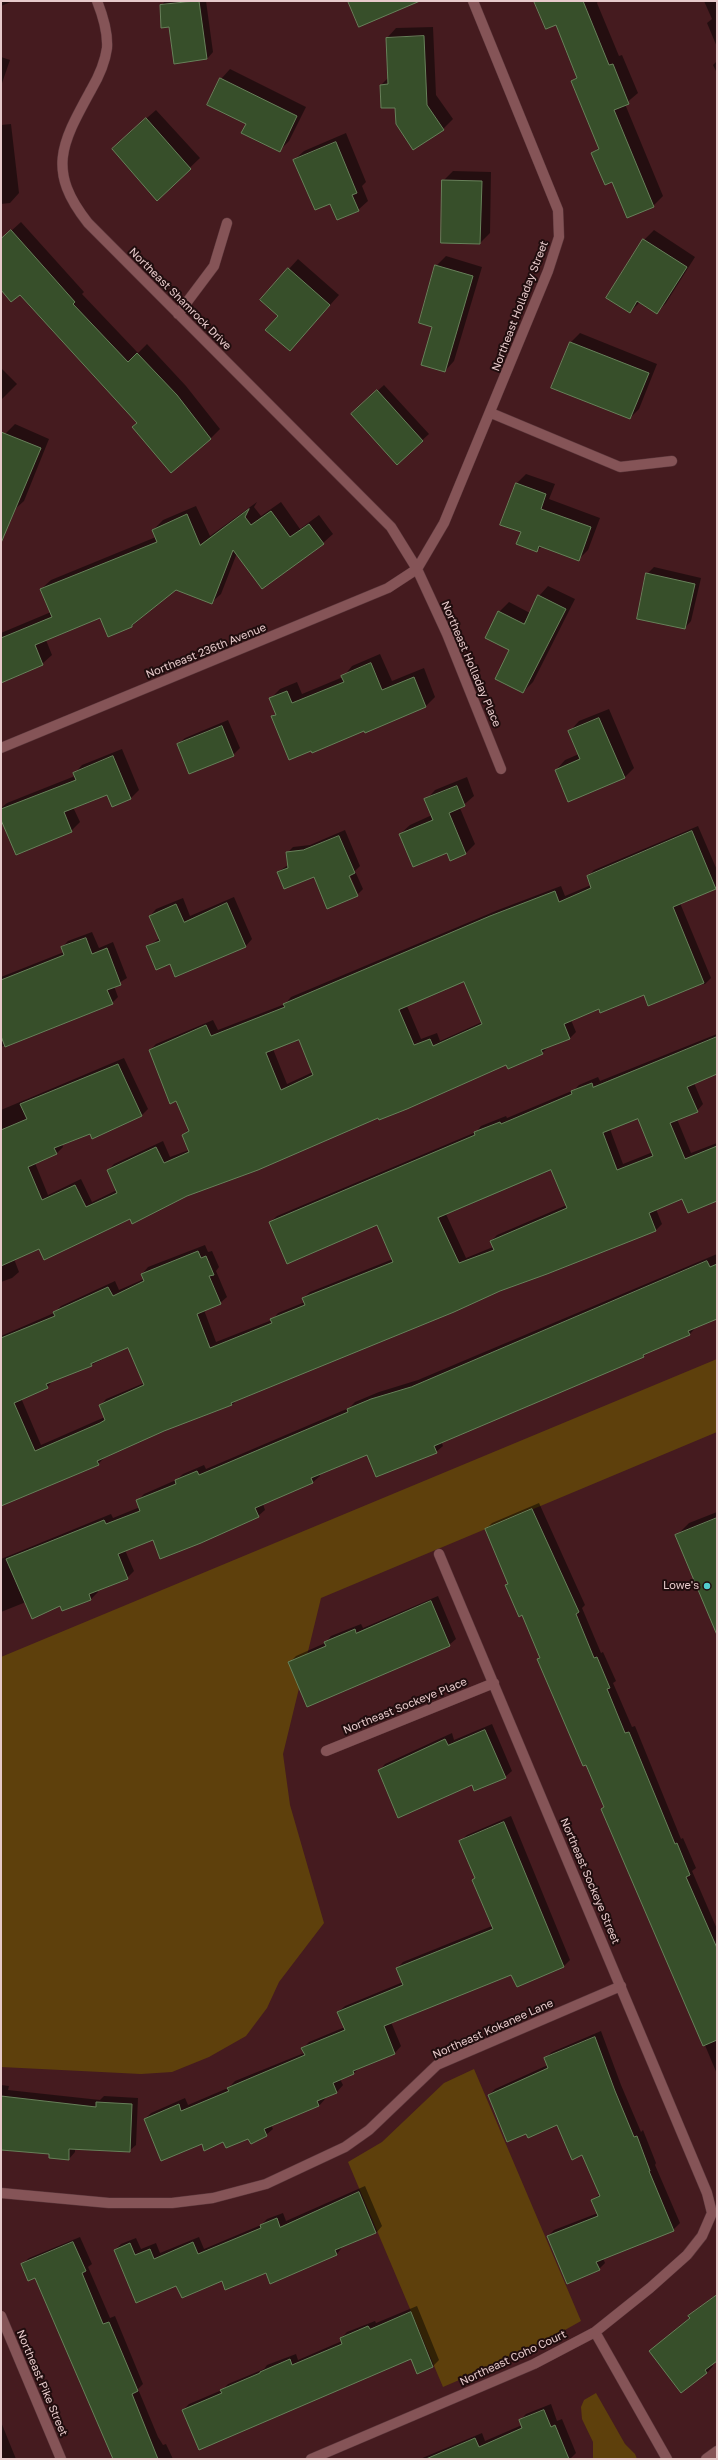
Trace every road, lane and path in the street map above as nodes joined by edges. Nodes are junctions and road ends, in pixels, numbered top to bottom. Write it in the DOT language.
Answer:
graph roads {
  1 [pos="97,1"];
  2 [pos="473,1"];
  3 [pos="227,223"];
  4 [pos="178,314"];
  5 [pos="490,413"];
  6 [pos="672,461"];
  7 [pos="417,569"];
  8 [pos="1,748"];
  9 [pos="501,769"];
  10 [pos="439,1554"];
  11 [pos="494,1683"];
  12 [pos="326,1751"];
  13 [pos="621,1986"];
  14 [pos="1,2193"];
  15 [pos="714,2219"];
  16 [pos="1,2316"];
  17 [pos="595,2332"];
  18 [pos="717,2451"];
  19 [pos="61,2459"];
  20 [pos="310,2459"];
  21 [pos="667,2459"];
  22 [pos="706,2459"];
  1 -- 4 [label="street, Northeast Shamrock Drive"];
  2 -- 5 [label="street, Northeast Holladay Street"];
  3 -- 4 [label="street"];
  4 -- 7 [label="street, Northeast Shamrock Drive"];
  5 -- 6 [label="street"];
  5 -- 7 [label="street, Northeast Holladay Street"];
  7 -- 8 [label="street, Northeast 236th Avenue"];
  7 -- 9 [label="street, Northeast Holladay Place"];
  10 -- 11 [label="street, Northeast Sockeye Street"];
  11 -- 12 [label="street, Northeast Sockeye Place"];
  11 -- 13 [label="street, Northeast Sockeye Street"];
  13 -- 14 [label="street, Northeast Kokanee Lane"];
  13 -- 15 [label="street, Northeast Sockeye Street"];
  15 -- 17 [label="street, Northeast Coho Court"];
  16 -- 19 [label="street, Northeast Pike Street"];
  17 -- 20 [label="street, Northeast Coho Court"];
  17 -- 21 [label="street"];
  18 -- 22 [label="street"];
}
